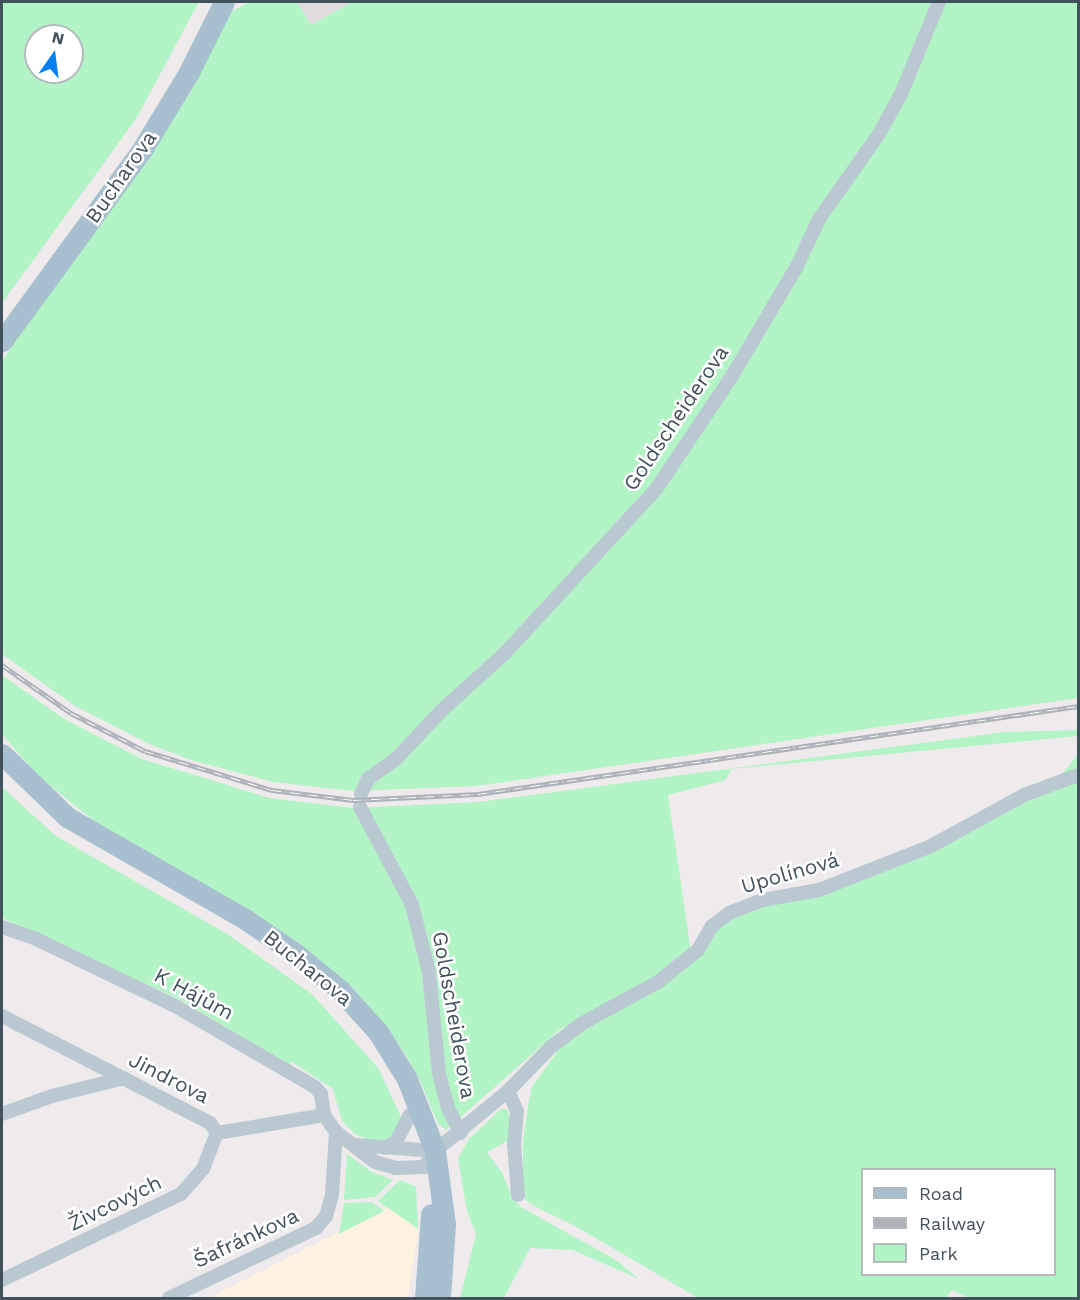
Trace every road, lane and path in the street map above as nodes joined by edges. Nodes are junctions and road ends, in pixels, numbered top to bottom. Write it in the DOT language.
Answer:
graph roads {
  1 [pos="939,2"];
  2 [pos="218,3"];
  3 [pos="2,320"];
  4 [pos="2,341"];
  5 [pos="2,754"];
  6 [pos="2,772"];
  7 [pos="1078,775"];
  8 [pos="2,927"];
  9 [pos="2,1016"];
  10 [pos="124,1078"];
  11 [pos="507,1091"];
  12 [pos="2,1114"];
  13 [pos="324,1115"];
  14 [pos="410,1115"];
  15 [pos="217,1132"];
  16 [pos="336,1132"];
  17 [pos="461,1133"];
  18 [pos="351,1144"];
  19 [pos="384,1149"];
  20 [pos="426,1155"];
  21 [pos="518,1195"];
  22 [pos="2,1280"];
  23 [pos="169,1299"];
  24 [pos="424,1299"];
  25 [pos="440,1299"];
  1 -- 17 [label="street, Goldscheiderova"];
  2 -- 3 [label="main road, Bucharova"];
  2 -- 4 [label="main road, Bucharova"];
  5 -- 20 [label="main road, Bucharova"];
  6 -- 14 [label="main road, Bucharova"];
  7 -- 11 [label="street, Upolínová"];
  8 -- 13 [label="street, K Hájům"];
  9 -- 10 [label="street, Jindrova"];
  10 -- 12 [label="street"];
  10 -- 15 [label="street, Jindrova"];
  11 -- 17 [label="street, Upolínová"];
  11 -- 21 [label="street"];
  13 -- 15 [label="street, Jindrova"];
  13 -- 16 [label="street, K Hájům"];
  14 -- 19 [label="street"];
  14 -- 20 [label="main road, Bucharova"];
  15 -- 22 [label="street, Živcových"];
  16 -- 18 [label="street, K Hájům"];
  16 -- 23 [label="street, Šafránkova"];
  17 -- 20 [label="street, Upolínová"];
  18 -- 19 [label="street"];
  18 -- 20 [label="street, K Hájům"];
  19 -- 20 [label="street"];
  20 -- 24 [label="main road, Bucharova"];
  20 -- 25 [label="main road, Bucharova"];
}
